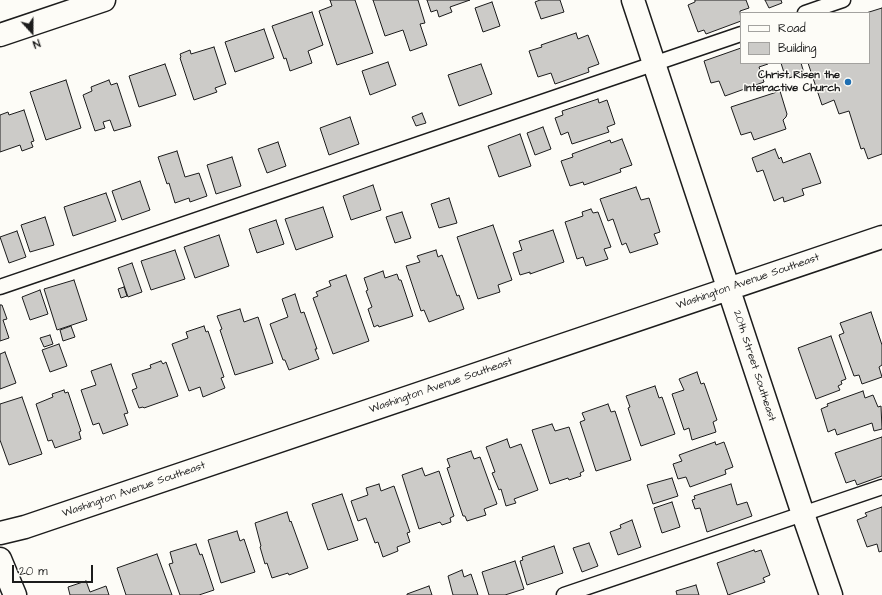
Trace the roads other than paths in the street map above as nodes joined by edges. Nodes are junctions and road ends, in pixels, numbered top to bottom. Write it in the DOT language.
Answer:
graph roads {
  1 [pos="104,0"];
  2 [pos="634,0"];
  3 [pos="843,0"];
  4 [pos="808,12"];
  5 [pos="740,34"];
  6 [pos="0,35"];
  7 [pos="654,64"];
  8 [pos="882,237"];
  9 [pos="0,287"];
  10 [pos="728,289"];
  11 [pos="882,487"];
  12 [pos="803,514"];
  13 [pos="0,533"];
  14 [pos="0,559"];
  15 [pos="15,595"];
  16 [pos="564,595"];
  17 [pos="830,595"];
  1 -- 6 [label="street"];
  2 -- 7 [label="street, 20th Street Southeast"];
  3 -- 4 [label="lane"];
  5 -- 7 [label="lane"];
  7 -- 9 [label="lane"];
  7 -- 10 [label="street, 20th Street Southeast"];
  8 -- 10 [label="street, Washington Avenue Southeast"];
  10 -- 12 [label="street, 20th Street Southeast"];
  10 -- 13 [label="street, Washington Avenue Southeast"];
  11 -- 12 [label="lane"];
  12 -- 16 [label="lane"];
  12 -- 17 [label="street, 20th Street Southeast"];
  14 -- 15 [label="street"];
}
